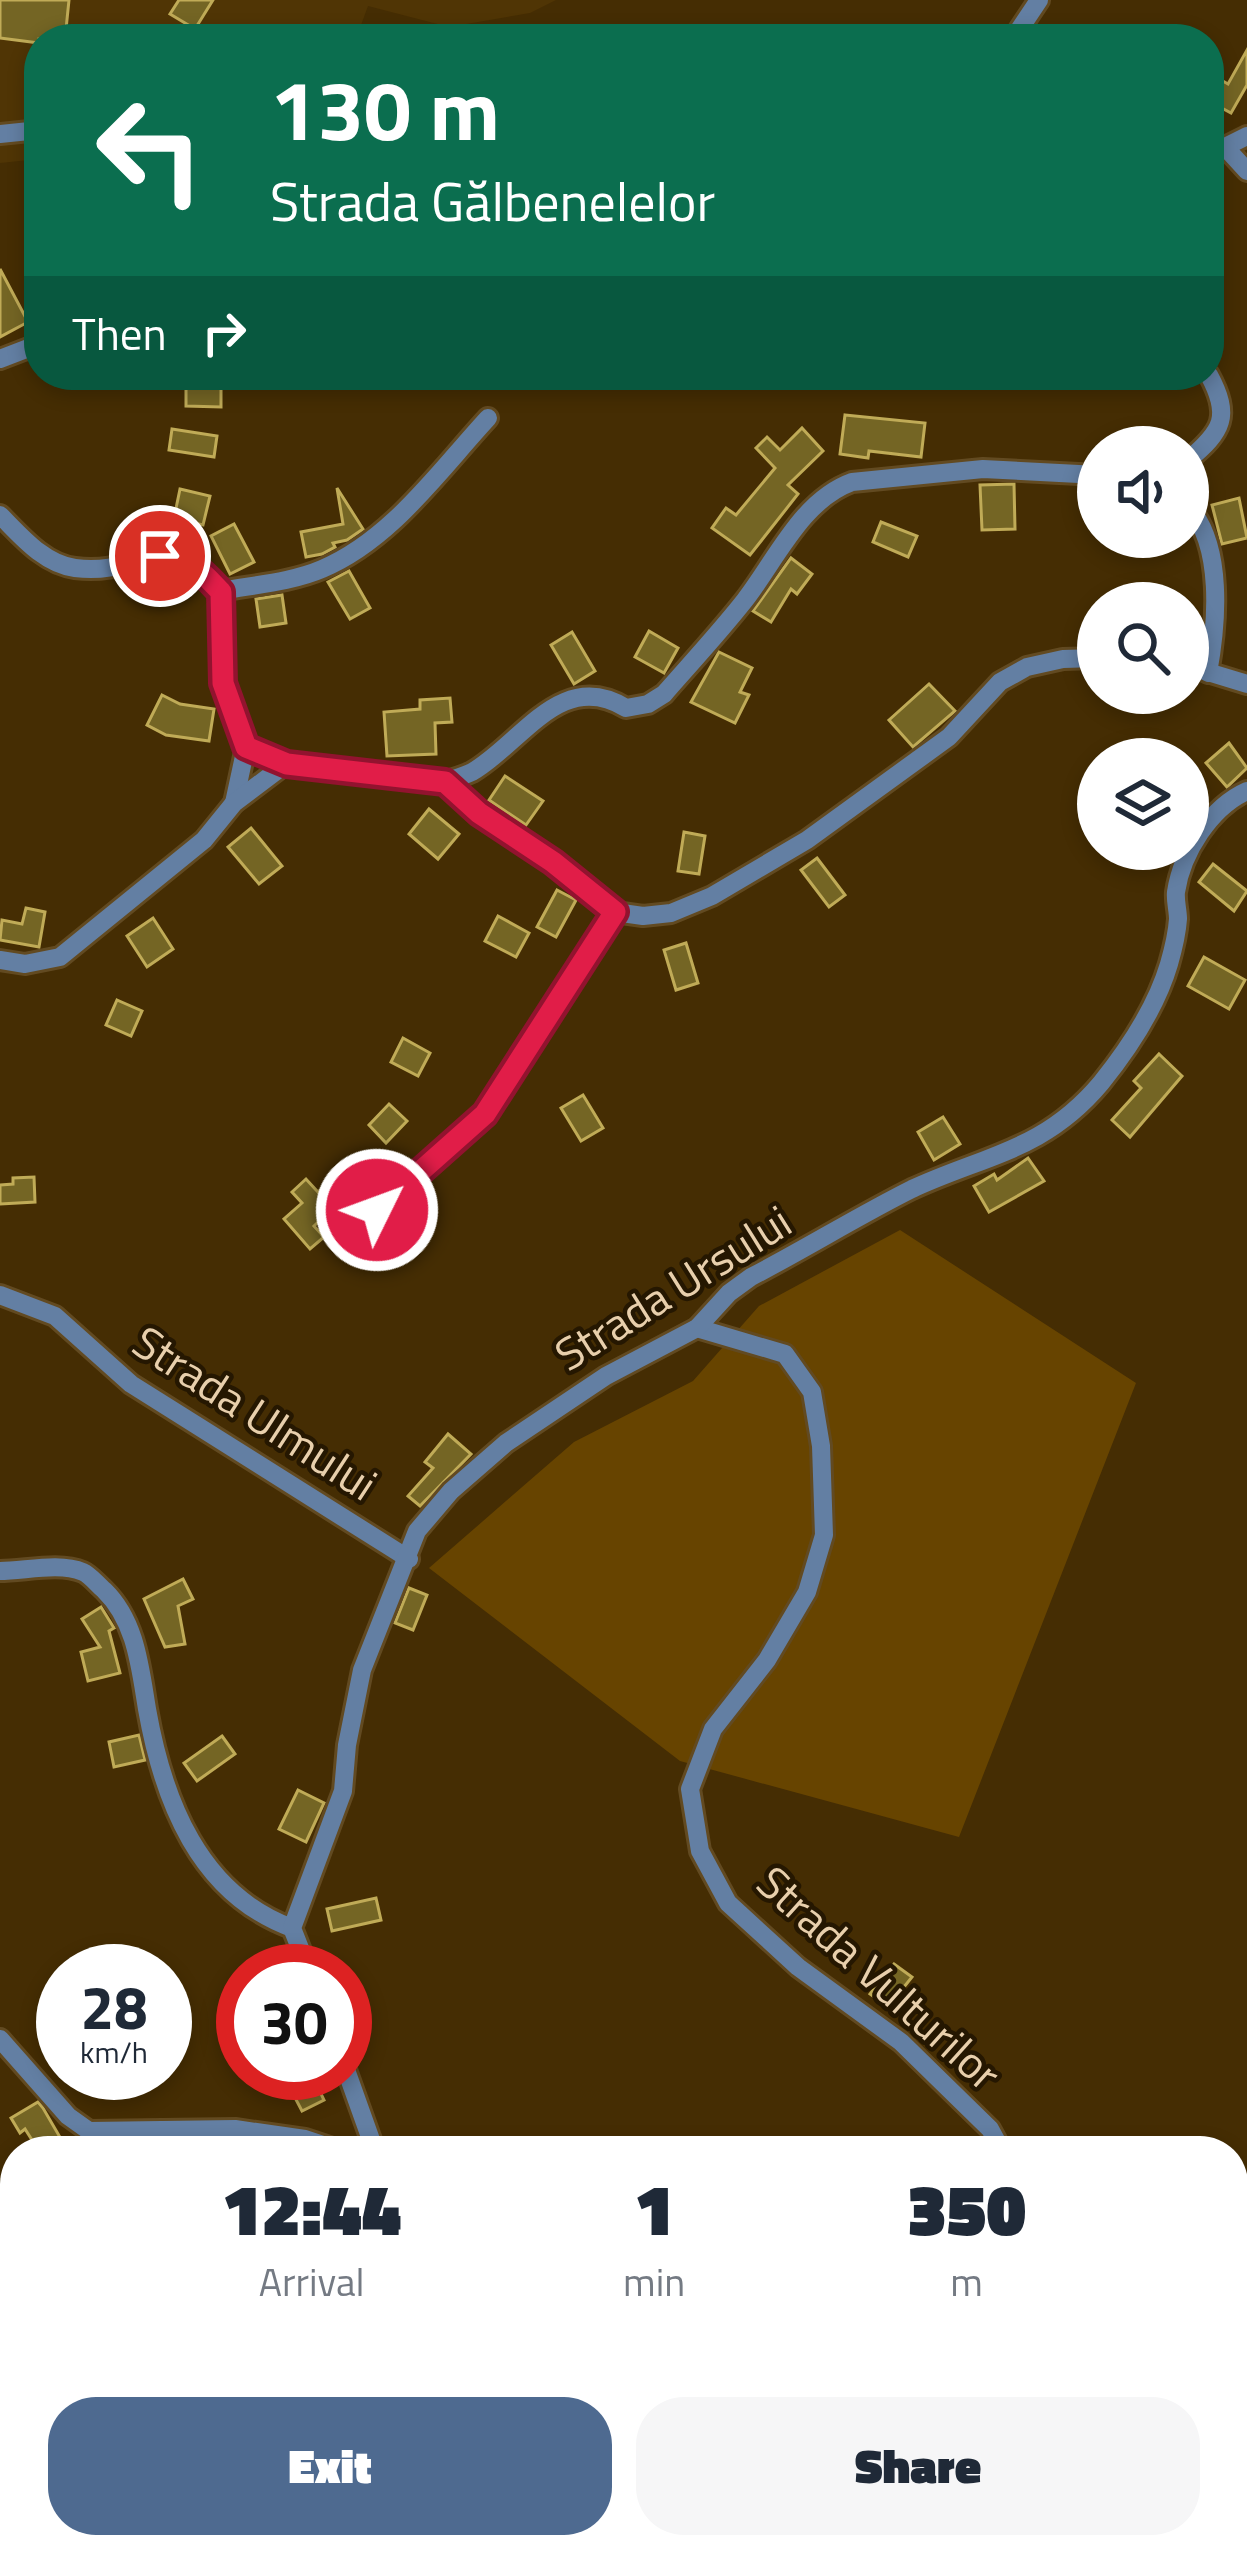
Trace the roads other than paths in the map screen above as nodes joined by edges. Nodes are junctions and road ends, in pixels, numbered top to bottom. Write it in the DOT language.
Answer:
graph roads {
  1 [pos="1217,390"];
  2 [pos="488,418"];
  3 [pos="1209,438"];
  4 [pos="1077,474"];
  5 [pos="0,514"];
  6 [pos="1209,553"];
  7 [pos="221,592"];
  8 [pos="1209,654"];
  9 [pos="1077,660"];
  10 [pos="1209,673"];
  11 [pos="1247,684"];
  12 [pos="246,747"];
  13 [pos="287,764"];
  14 [pos="445,782"];
  15 [pos="1247,790"];
  16 [pos="234,803"];
  17 [pos="615,912"];
  18 [pos="0,960"];
  19 [pos="377,1210"];
  20 [pos="0,1295"];
  21 [pos="697,1328"];
  22 [pos="409,1559"];
  23 [pos="0,1571"];
  24 [pos="292,1928"];
  25 [pos="298,1944"];
  26 [pos="0,2039"];
  27 [pos="357,2100"];
  28 [pos="284,2136"];
  29 [pos="370,2136"];
  30 [pos="994,2136"];
  1 -- 3 [label="street"];
  2 -- 7 [label="street"];
  4 -- 14 [label="street"];
  5 -- 7 [label="street"];
  6 -- 8 [label="street"];
  7 -- 12 [label="street"];
  9 -- 17 [label="street"];
  10 -- 11 [label="street"];
  12 -- 13 [label="street"];
  12 -- 16 [label="street"];
  13 -- 14 [label="street"];
  13 -- 16 [label="street"];
  14 -- 17 [label="street"];
  15 -- 21 [label="street, Strada Ursului"];
  16 -- 18 [label="street"];
  17 -- 19 [label="street"];
  20 -- 22 [label="street, Strada Ulmului"];
  21 -- 22 [label="street, Strada Ursului"];
  21 -- 30 [label="street, Strada Vulturilor"];
  22 -- 24 [label="street, Strada Ursului"];
  23 -- 24 [label="street"];
  24 -- 25 [label="street"];
  26 -- 28 [label="street"];
  27 -- 29 [label="street"];
}
